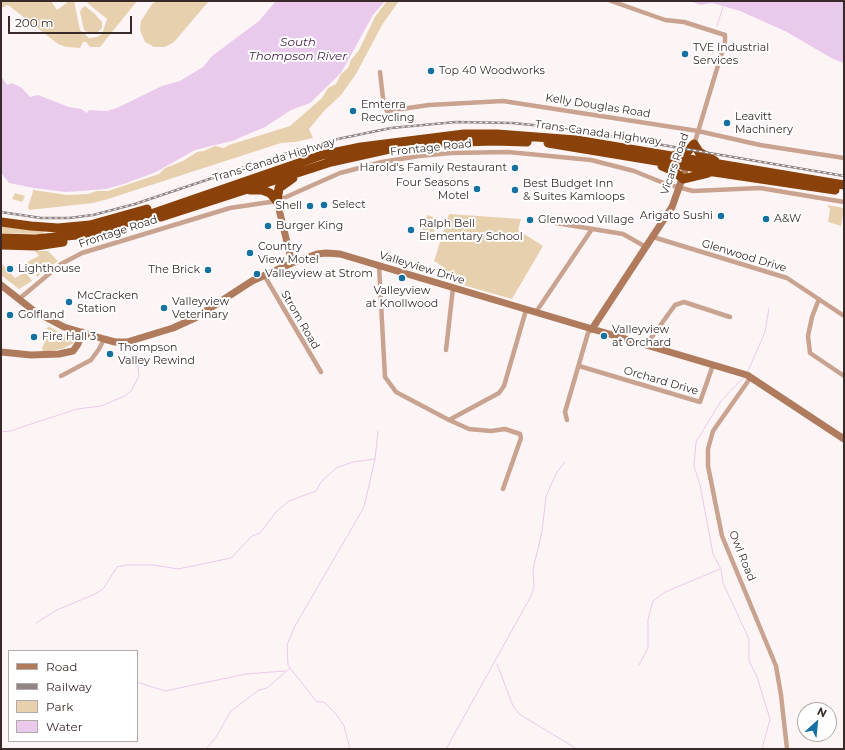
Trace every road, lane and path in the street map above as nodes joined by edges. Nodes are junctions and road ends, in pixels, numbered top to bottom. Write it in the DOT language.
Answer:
graph roads {
  1 [pos="611,1"];
  2 [pos="380,72"];
  3 [pos="698,131"];
  4 [pos="694,144"];
  5 [pos="673,156"];
  6 [pos="844,158"];
  7 [pos="650,160"];
  8 [pos="331,162"];
  9 [pos="688,163"];
  10 [pos="724,166"];
  11 [pos="282,169"];
  12 [pos="714,172"];
  13 [pos="271,181"];
  14 [pos="681,183"];
  15 [pos="844,185"];
  16 [pos="214,191"];
  17 [pos="844,191"];
  18 [pos="227,194"];
  19 [pos="277,201"];
  20 [pos="844,202"];
  21 [pos="1,222"];
  22 [pos="556,223"];
  23 [pos="592,229"];
  24 [pos="653,237"];
  25 [pos="1,238"];
  26 [pos="1,245"];
  27 [pos="646,247"];
  28 [pos="292,263"];
  29 [pos="379,266"];
  30 [pos="264,275"];
  31 [pos="1,285"];
  32 [pos="453,288"];
  33 [pos="19,299"];
  34 [pos="819,299"];
  35 [pos="526,310"];
  36 [pos="536,312"];
  37 [pos="844,316"];
  38 [pos="730,317"];
  39 [pos="592,329"];
  40 [pos="82,332"];
  41 [pos="104,339"];
  42 [pos="646,345"];
  43 [pos="446,350"];
  44 [pos="1,352"];
  45 [pos="713,364"];
  46 [pos="579,366"];
  47 [pos="321,372"];
  48 [pos="61,376"];
  49 [pos="844,376"];
  50 [pos="751,377"];
  51 [pos="449,420"];
  52 [pos="566,420"];
  53 [pos="844,439"];
  54 [pos="503,490"];
  55 [pos="787,749"];
  1 -- 3 [label="street, Vicars Road"];
  2 -- 3 [label="street, Kelly Douglas Road"];
  3 -- 4 [label="street, Vicars Road"];
  3 -- 6 [label="street, Kelly Douglas Road"];
  4 -- 5 [label="highway"];
  4 -- 9 [label="street, Vicars Road"];
  4 -- 10 [label="highway"];
  5 -- 9 [label="highway, Trans-Canada Highway"];
  5 -- 11 [label="highway, Trans-Canada Highway"];
  7 -- 8 [label="highway, Trans-Canada Highway"];
  7 -- 9 [label="highway, Trans-Canada Highway"];
  7 -- 14 [label="highway"];
  8 -- 13 [label="highway, Trans-Canada Highway"];
  8 -- 19 [label="highway"];
  9 -- 10 [label="highway, Trans-Canada Highway"];
  9 -- 12 [label="highway, Trans-Canada Highway"];
  9 -- 14 [label="street, Vicars Road"];
  10 -- 15 [label="highway, Trans-Canada Highway"];
  11 -- 13 [label="highway"];
  11 -- 16 [label="highway, Trans-Canada Highway"];
  12 -- 14 [label="highway"];
  12 -- 17 [label="highway, Trans-Canada Highway"];
  13 -- 18 [label="highway, Trans-Canada Highway"];
  13 -- 19 [label="highway"];
  14 -- 19 [label="street, Frontage Road"];
  14 -- 20 [label="street, Frontage Road"];
  14 -- 24 [label="street, Vicars Road"];
  16 -- 21 [label="highway"];
  16 -- 25 [label="highway, Trans-Canada Highway"];
  18 -- 19 [label="highway"];
  18 -- 26 [label="highway, Trans-Canada Highway"];
  19 -- 28 [label="street"];
  19 -- 33 [label="street, Frontage Road"];
  22 -- 23 [label="street"];
  23 -- 27 [label="street"];
  23 -- 36 [label="street"];
  24 -- 27 [label="street, Vicars Road"];
  24 -- 34 [label="street, Glenwood Drive"];
  27 -- 39 [label="street, Vicars Road"];
  28 -- 29 [label="street, Valleyview Drive"];
  28 -- 30 [label="street, Valleyview Drive"];
  29 -- 32 [label="street, Valleyview Drive"];
  29 -- 51 [label="street"];
  30 -- 41 [label="street, Valleyview Drive"];
  30 -- 47 [label="street, Strom Road"];
  31 -- 33 [label="street, Valleyview Drive"];
  32 -- 35 [label="street, Valleyview Drive"];
  32 -- 43 [label="street"];
  33 -- 40 [label="street, Valleyview Drive"];
  34 -- 37 [label="street, Glenwood Drive"];
  34 -- 49 [label="street"];
  35 -- 36 [label="street, Valleyview Drive"];
  35 -- 51 [label="street"];
  36 -- 39 [label="street, Valleyview Drive"];
  38 -- 42 [label="street"];
  39 -- 42 [label="street, Valleyview Drive"];
  39 -- 46 [label="street"];
  40 -- 41 [label="street, Valleyview Drive"];
  40 -- 44 [label="street"];
  41 -- 48 [label="street"];
  42 -- 45 [label="street, Valleyview Drive"];
  45 -- 46 [label="street, Orchard Drive"];
  45 -- 50 [label="street, Valleyview Drive"];
  46 -- 52 [label="street"];
  50 -- 53 [label="street, Valleyview Drive"];
  50 -- 55 [label="street, Owl Road"];
  51 -- 54 [label="street"];
}
